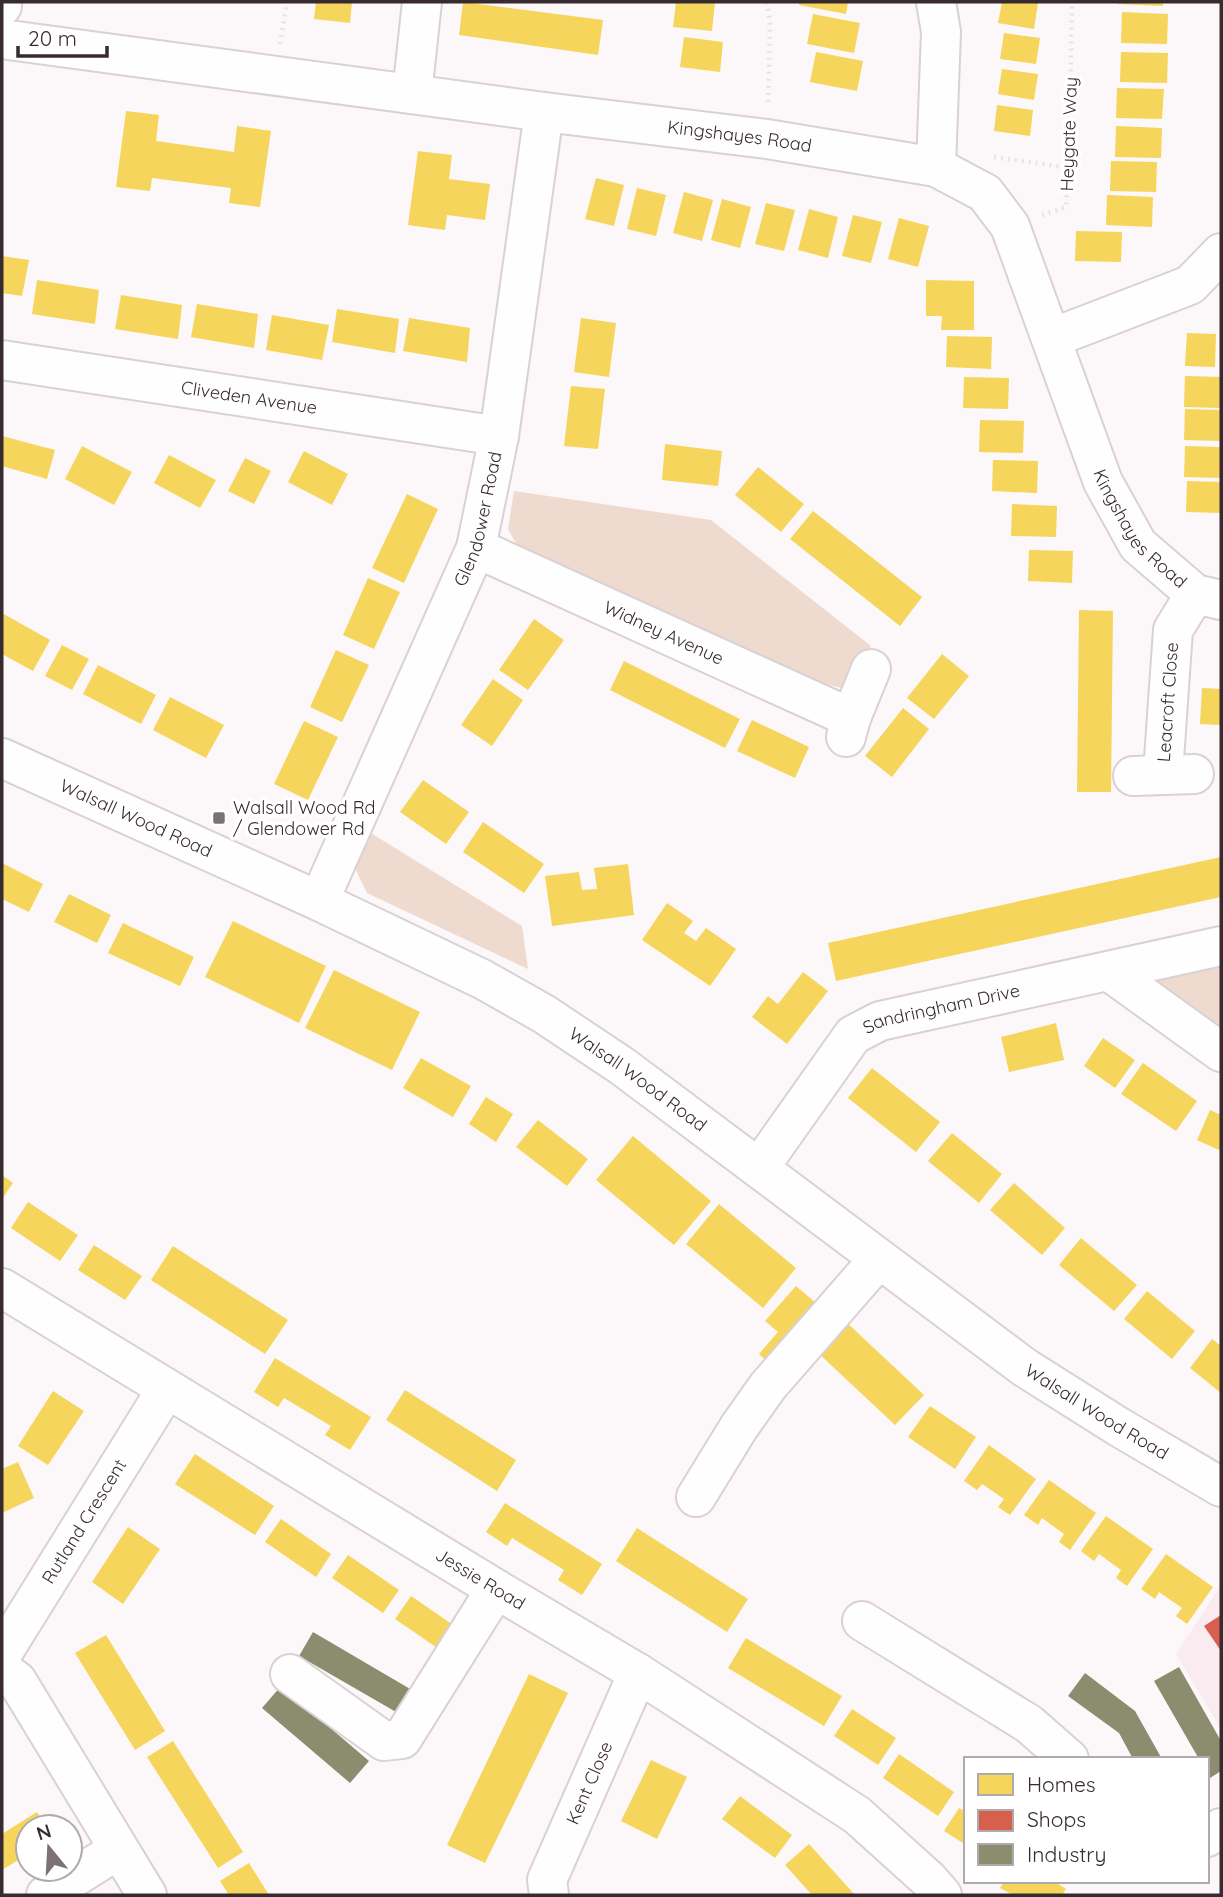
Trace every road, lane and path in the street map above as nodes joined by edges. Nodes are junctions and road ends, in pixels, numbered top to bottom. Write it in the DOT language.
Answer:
graph roads {
  1 [pos="287,2"];
  2 [pos="422,2"];
  3 [pos="767,2"];
  4 [pos="936,2"];
  5 [pos="1072,2"];
  6 [pos="2,39"];
  7 [pos="275,76"];
  8 [pos="412,94"];
  9 [pos="544,112"];
  10 [pos="767,139"];
  11 [pos="990,157"];
  12 [pos="936,167"];
  13 [pos="1069,168"];
  14 [pos="1010,226"];
  15 [pos="1221,253"];
  16 [pos="1052,338"];
  17 [pos="2,360"];
  18 [pos="499,436"];
  19 [pos="476,548"];
  20 [pos="1208,597"];
  21 [pos="871,669"];
  22 [pos="2,758"];
  23 [pos="1163,775"];
  24 [pos="319,901"];
  25 [pos="1221,946"];
  26 [pos="1110,972"];
  27 [pos="1221,1052"];
  28 [pos="758,1168"];
  29 [pos="878,1260"];
  30 [pos="2,1288"];
  31 [pos="166,1390"];
  32 [pos="1221,1487"];
  33 [pos="696,1497"];
  34 [pos="496,1589"];
  35 [pos="862,1621"];
  36 [pos="2,1654"];
  37 [pos="2,1670"];
  38 [pos="638,1673"];
  39 [pos="290,1674"];
  40 [pos="1067,1757"];
  41 [pos="118,1850"];
  42 [pos="46,1895"];
  43 [pos="147,1895"];
  44 [pos="549,1895"];
  45 [pos="942,1895"];
  1 -- 7 [label="path"];
  2 -- 8 [label="street"];
  3 -- 10 [label="path"];
  4 -- 12 [label="street"];
  5 -- 13 [label="path, Heygate Way"];
  6 -- 7 [label="street, Kingshayes Road"];
  7 -- 8 [label="street, Kingshayes Road"];
  8 -- 9 [label="street, Kingshayes Road"];
  9 -- 10 [label="street, Kingshayes Road"];
  9 -- 18 [label="street, Glendower Road"];
  10 -- 12 [label="street, Kingshayes Road"];
  11 -- 13 [label="path"];
  12 -- 14 [label="street, Kingshayes Road"];
  13 -- 14 [label="path, Heygate Way"];
  14 -- 16 [label="street, Kingshayes Road"];
  15 -- 16 [label="street"];
  16 -- 20 [label="street, Kingshayes Road"];
  17 -- 18 [label="street, Cliveden Avenue"];
  18 -- 19 [label="street, Glendower Road"];
  19 -- 21 [label="street, Widney Avenue"];
  19 -- 24 [label="street, Glendower Road"];
  20 -- 23 [label="street, Leacroft Close"];
  22 -- 24 [label="street, Walsall Wood Road"];
  24 -- 28 [label="street, Walsall Wood Road"];
  25 -- 26 [label="street, Sandringham Drive"];
  26 -- 27 [label="street"];
  26 -- 28 [label="street, Sandringham Drive"];
  28 -- 29 [label="street, Walsall Wood Road"];
  29 -- 32 [label="street, Walsall Wood Road"];
  29 -- 33 [label="street"];
  30 -- 31 [label="street, Jessie Road"];
  31 -- 34 [label="street, Jessie Road"];
  31 -- 36 [label="street, Rutland Crescent"];
  34 -- 38 [label="street, Jessie Road"];
  34 -- 39 [label="street"];
  35 -- 40 [label="street"];
  37 -- 41 [label="street"];
  38 -- 44 [label="street, Kent Close"];
  38 -- 45 [label="street, Jessie Road"];
  41 -- 42 [label="street"];
  41 -- 43 [label="street"];
}
